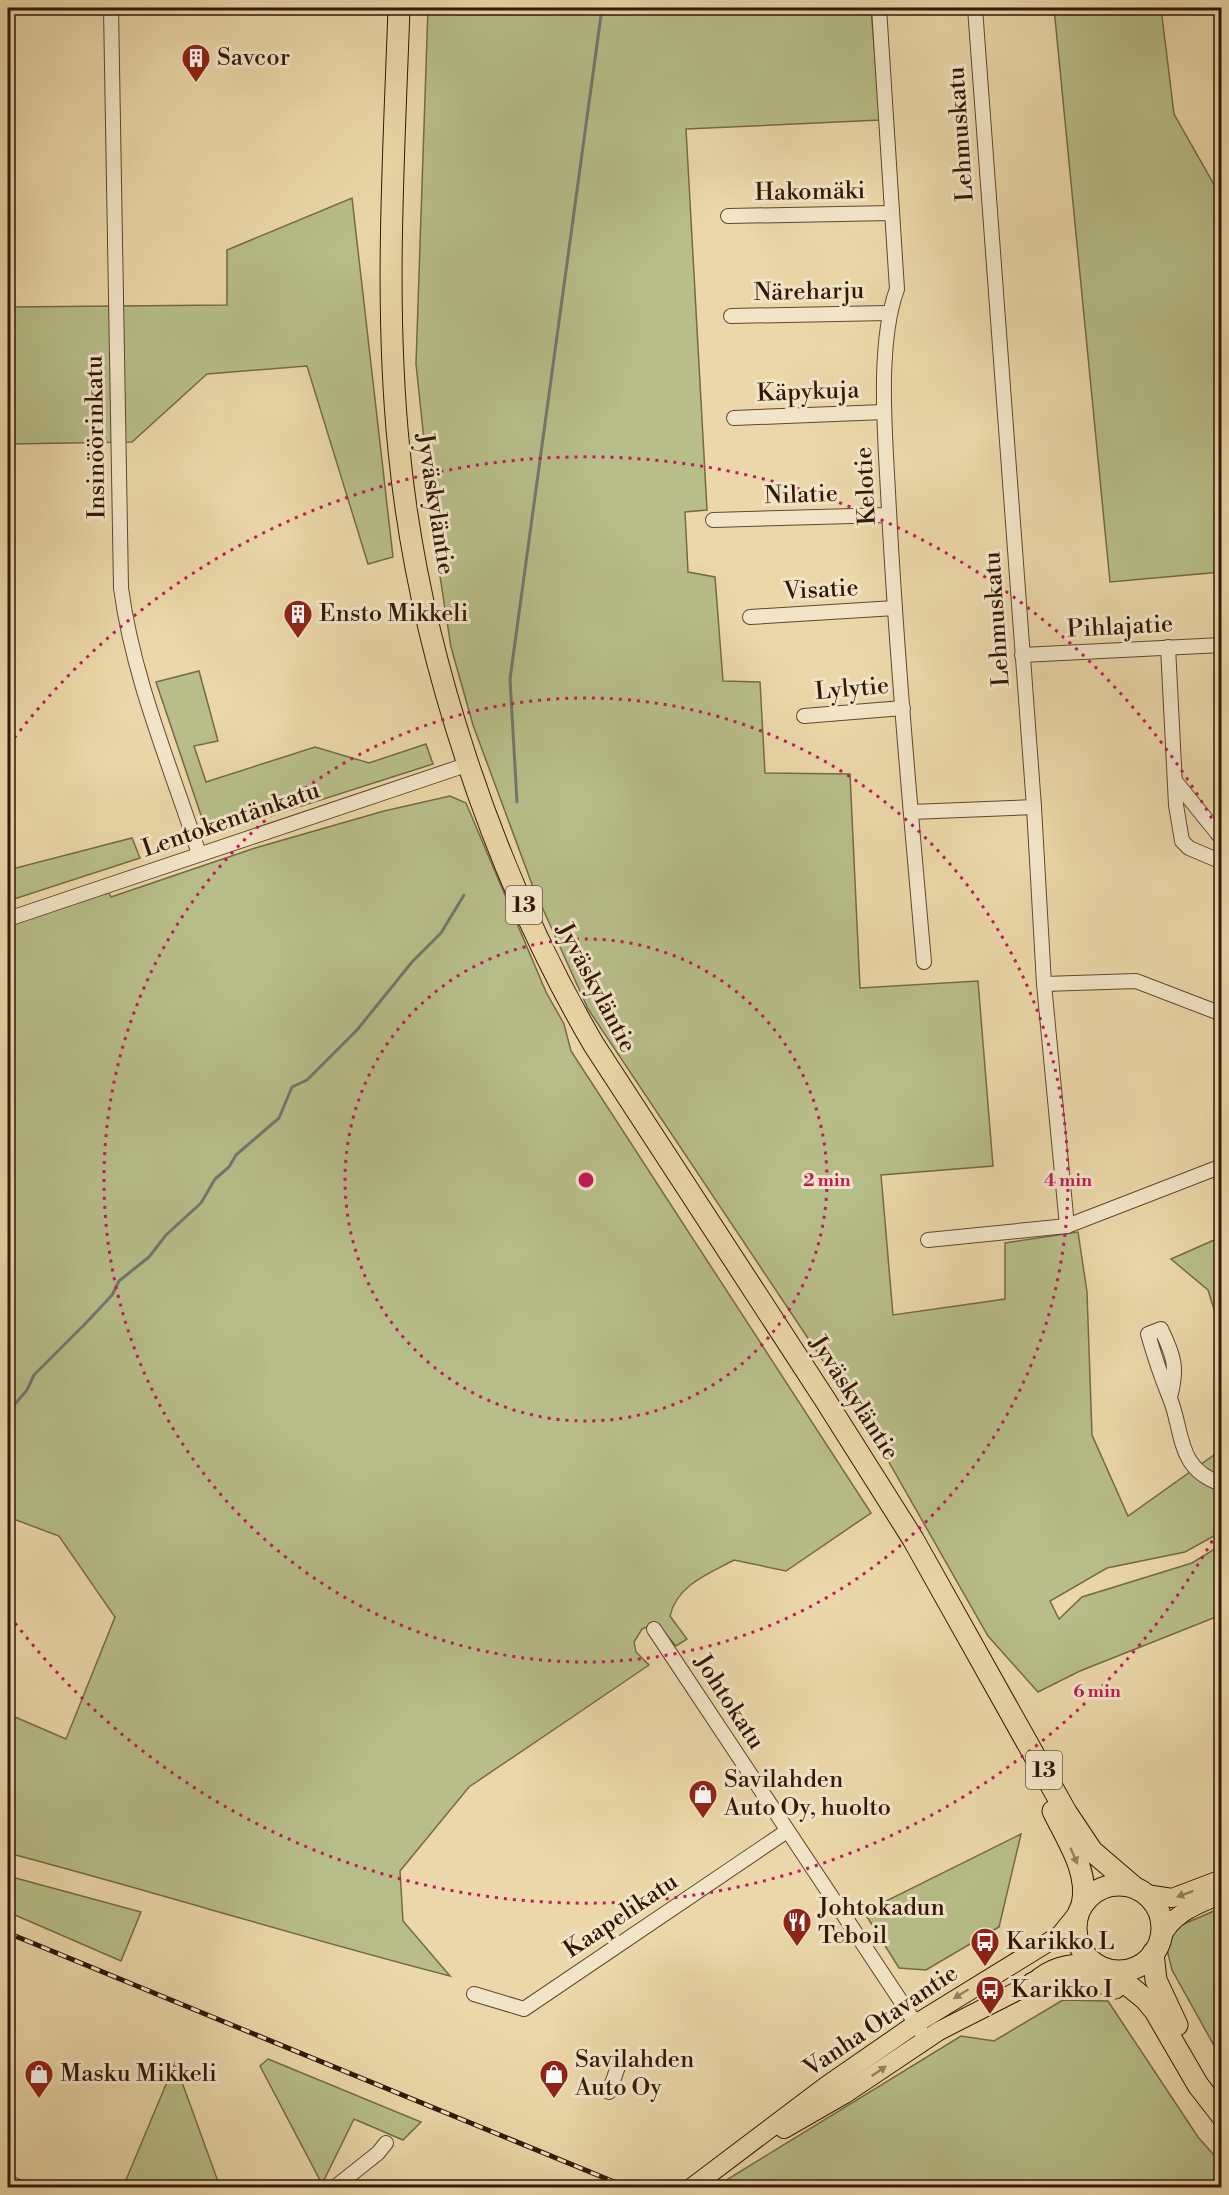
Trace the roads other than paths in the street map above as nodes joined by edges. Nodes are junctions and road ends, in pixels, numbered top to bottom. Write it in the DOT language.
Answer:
graph roads {
  1 [pos="111,8"];
  2 [pos="399,8"];
  3 [pos="879,8"];
  4 [pos="975,8"];
  5 [pos="892,213"];
  6 [pos="728,216"];
  7 [pos="888,313"];
  8 [pos="731,316"];
  9 [pos="884,412"];
  10 [pos="734,418"];
  11 [pos="889,515"];
  12 [pos="713,520"];
  13 [pos="895,608"];
  14 [pos="750,617"];
  15 [pos="1221,645"];
  16 [pos="1168,647"];
  17 [pos="1022,656"];
  18 [pos="903,708"];
  19 [pos="804,716"];
  20 [pos="469,764"];
  21 [pos="1176,782"];
  22 [pos="1034,807"];
  23 [pos="910,812"];
  24 [pos="1221,839"];
  25 [pos="199,854"];
  26 [pos="1221,862"];
  27 [pos="8,919"];
  28 [pos="924,962"];
  29 [pos="1044,984"];
  30 [pos="1221,1014"];
  31 [pos="1221,1166"];
  32 [pos="1067,1226"];
  33 [pos="928,1240"];
  34 [pos="1170,1397"];
  35 [pos="1221,1484"];
  36 [pos="654,1629"];
  37 [pos="996,1688"];
  38 [pos="787,1831"];
  39 [pos="1221,1879"];
  40 [pos="1140,1890"];
  41 [pos="1221,1894"];
  42 [pos="1080,1909"];
  43 [pos="1157,1946"];
  44 [pos="1092,1963"];
  45 [pos="1113,1973"];
  46 [pos="1033,1983"];
  47 [pos="474,1994"];
  48 [pos="1162,2025"];
  49 [pos="921,2031"];
  50 [pos="619,2064"];
  51 [pos="609,2092"];
  52 [pos="1221,2104"];
  53 [pos="1221,2116"];
  54 [pos="386,2144"];
  55 [pos="8,2182"];
  56 [pos="20,2187"];
  57 [pos="334,2187"];
  58 [pos="691,2187"];
  1 -- 25 [label="street, Insinöörinkatu"];
  2 -- 20 [label="highway, Jyväskyläntie / 13"];
  3 -- 5 [label="street, Kelotie"];
  4 -- 17 [label="street, Lehmuskatu"];
  5 -- 6 [label="street, Hakomäki"];
  5 -- 7 [label="street, Kelotie"];
  7 -- 8 [label="street, Näreharju"];
  7 -- 9 [label="street, Kelotie"];
  9 -- 10 [label="street, Käpykuja"];
  9 -- 11 [label="street, Kelotie"];
  11 -- 12 [label="street, Nilatie"];
  11 -- 13 [label="street, Kelotie"];
  13 -- 14 [label="street, Visatie"];
  13 -- 18 [label="street, Kelotie"];
  15 -- 16 [label="street, Pihlajatie"];
  16 -- 17 [label="street, Pihlajatie"];
  16 -- 21 [label="street"];
  17 -- 22 [label="street, Lehmuskatu"];
  18 -- 19 [label="street, Lylytie"];
  18 -- 23 [label="street, Kelotie"];
  20 -- 25 [label="street, Lentokentänkatu"];
  20 -- 37 [label="highway, Jyväskyläntie / 13"];
  21 -- 24 [label="street"];
  21 -- 26 [label="street"];
  22 -- 23 [label="street"];
  22 -- 29 [label="street, Lehmuskatu"];
  23 -- 28 [label="street, Kelotie"];
  25 -- 27 [label="street, Lentokentänkatu"];
  29 -- 30 [label="street"];
  29 -- 32 [label="street, Lehmuskatu"];
  31 -- 32 [label="street"];
  32 -- 33 [label="street"];
  34 -- 35 [label="street"];
  36 -- 38 [label="street, Johtokatu"];
  37 -- 40 [label="highway, Jyväskyläntie / 13"];
  37 -- 42 [label="highway, Jyväskyläntie / 13, one-way"];
  38 -- 47 [label="street, Kaapelikatu"];
  38 -- 49 [label="street, Johtokatu"];
  39 -- 40 [label="main road, one-way"];
  40 -- 42 [label="highway"];
  40 -- 43 [label="highway, 13"];
  41 -- 43 [label="main road"];
  42 -- 44 [label="highway, 13"];
  42 -- 49 [label="main road, Vanha Otavantie, one-way"];
  43 -- 45 [label="highway"];
  43 -- 52 [label="highway, 13"];
  44 -- 45 [label="highway"];
  44 -- 46 [label="main road, Vanha Otavantie"];
  45 -- 48 [label="highway"];
  46 -- 48 [label="highway"];
  46 -- 49 [label="main road, Vanha Otavantie"];
  48 -- 53 [label="highway"];
  49 -- 58 [label="main road, Vanha Otavantie"];
  50 -- 51 [label="street"];
  54 -- 57 [label="street"];
  55 -- 56 [label="street"];
}
